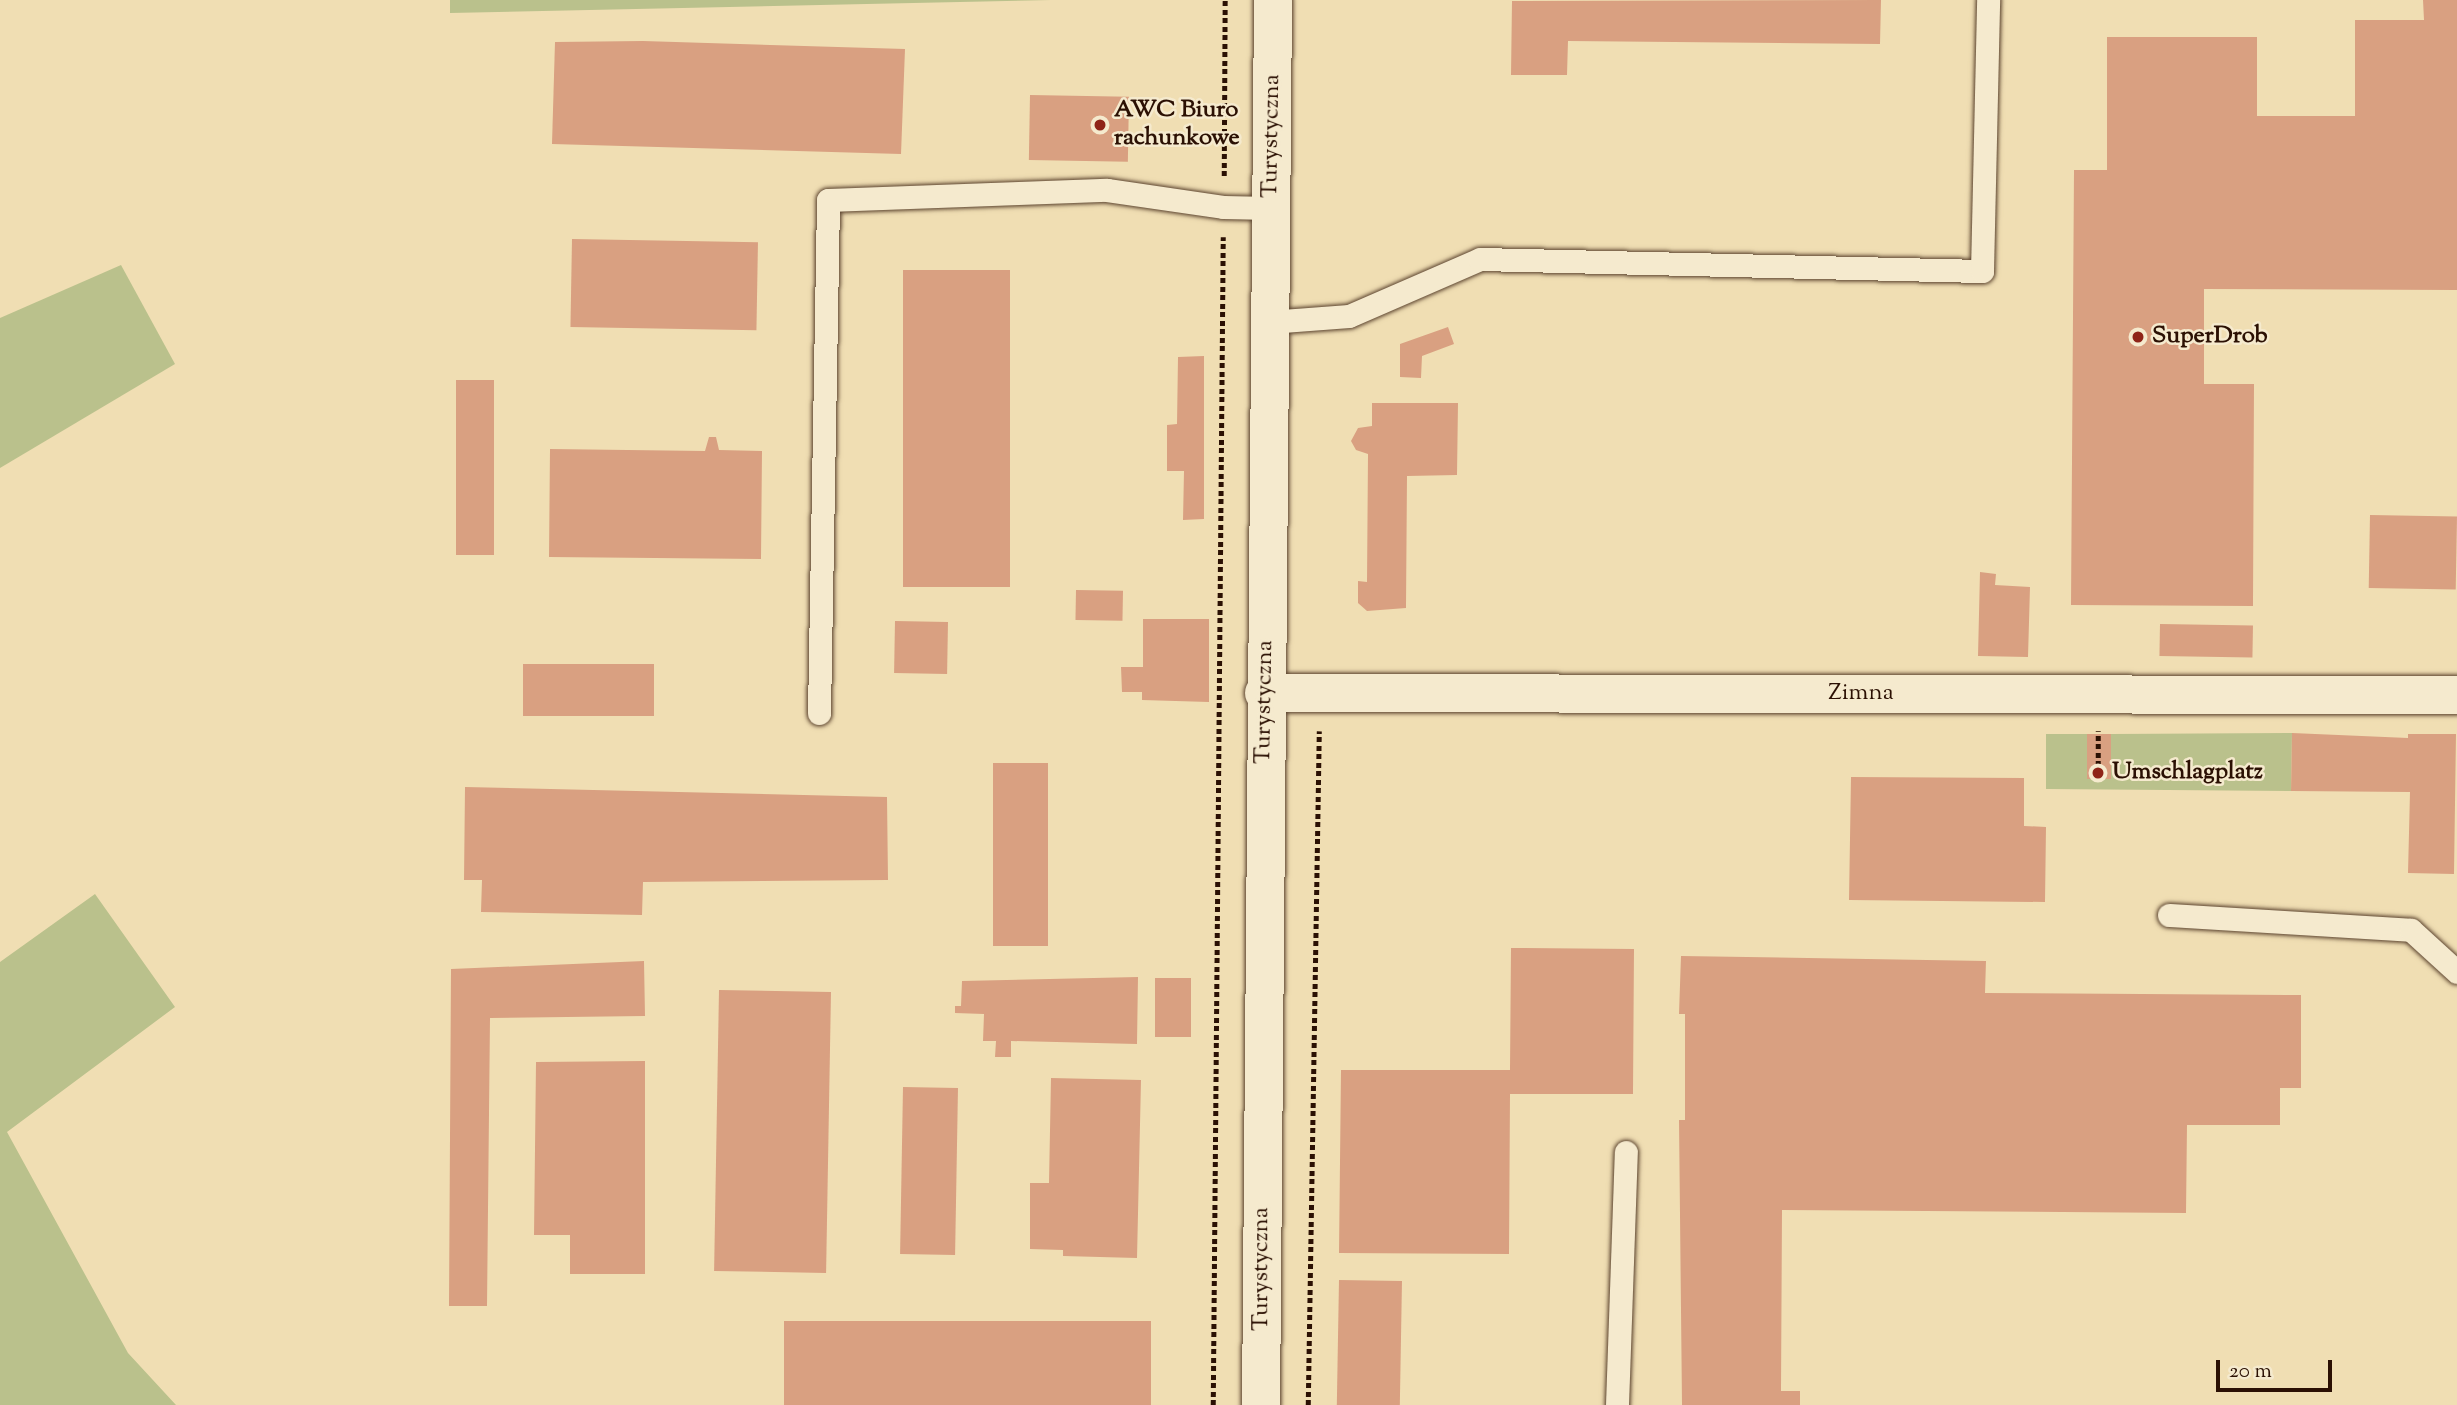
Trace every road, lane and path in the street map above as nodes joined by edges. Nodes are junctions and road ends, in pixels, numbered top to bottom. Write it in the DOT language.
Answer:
graph roads {
  1 [pos="1225,0"];
  2 [pos="1273,0"];
  3 [pos="1988,0"];
  4 [pos="1223,207"];
  5 [pos="1271,208"];
  6 [pos="1269,323"];
  7 [pos="1264,693"];
  8 [pos="2457,695"];
  9 [pos="819,713"];
  10 [pos="2084,726"];
  11 [pos="2098,726"];
  12 [pos="2112,726"];
  13 [pos="1319,727"];
  14 [pos="2098,766"];
  15 [pos="2169,915"];
  16 [pos="2457,972"];
  17 [pos="1626,1152"];
  18 [pos="1213,1405"];
  19 [pos="1261,1405"];
  20 [pos="1308,1405"];
  21 [pos="1618,1405"];
  1 -- 4 [label="path"];
  2 -- 5 [label="main road, Turystyczna"];
  3 -- 6 [label="lane"];
  4 -- 5 [label="lane"];
  4 -- 9 [label="lane"];
  4 -- 18 [label="path"];
  5 -- 6 [label="main road, Turystyczna"];
  6 -- 7 [label="main road, Turystyczna"];
  7 -- 8 [label="main road, Zimna"];
  7 -- 19 [label="main road, Turystyczna"];
  10 -- 11 [label="path"];
  11 -- 12 [label="path"];
  11 -- 14 [label="path"];
  13 -- 20 [label="path"];
  15 -- 16 [label="lane"];
  17 -- 21 [label="lane"];
}
